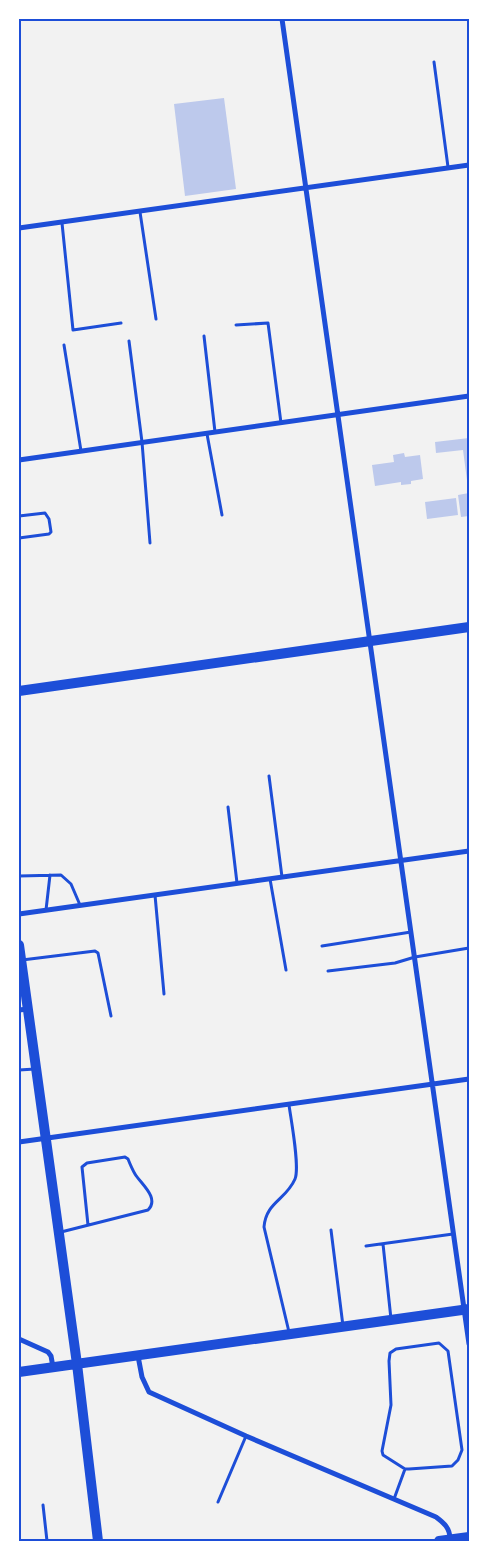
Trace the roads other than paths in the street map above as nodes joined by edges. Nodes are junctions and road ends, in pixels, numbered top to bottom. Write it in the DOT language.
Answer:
graph roads {
  1 [pos="282,19"];
  2 [pos="434,62"];
  3 [pos="469,165"];
  4 [pos="448,168"];
  5 [pos="306,188"];
  6 [pos="140,211"];
  7 [pos="62,222"];
  8 [pos="19,228"];
  9 [pos="156,319"];
  10 [pos="121,323"];
  11 [pos="236,325"];
  12 [pos="204,336"];
  13 [pos="130,341"];
  14 [pos="64,345"];
  15 [pos="469,396"];
  16 [pos="338,415"];
  17 [pos="281,423"];
  18 [pos="215,432"];
  19 [pos="207,433"];
  20 [pos="142,442"];
  21 [pos="81,451"];
  22 [pos="19,460"];
  23 [pos="222,515"];
  24 [pos="19,516"];
  25 [pos="19,538"];
  26 [pos="150,543"];
  27 [pos="469,627"];
  28 [pos="370,641"];
  29 [pos="19,691"];
  30 [pos="269,776"];
  31 [pos="228,807"];
  32 [pos="469,851"];
  33 [pos="401,860"];
  34 [pos="50,875"];
  35 [pos="19,876"];
  36 [pos="282,877"];
  37 [pos="270,879"];
  38 [pos="237,883"];
  39 [pos="155,895"];
  40 [pos="80,906"];
  41 [pos="46,910"];
  42 [pos="19,914"];
  43 [pos="411,932"];
  44 [pos="19,945"];
  45 [pos="322,946"];
  46 [pos="469,948"];
  47 [pos="415,957"];
  48 [pos="21,960"];
  49 [pos="286,970"];
  50 [pos="328,972"];
  51 [pos="164,994"];
  52 [pos="23,1010"];
  53 [pos="111,1016"];
  54 [pos="36,1069"];
  55 [pos="19,1070"];
  56 [pos="469,1079"];
  57 [pos="433,1084"];
  58 [pos="289,1104"];
  59 [pos="46,1138"];
  60 [pos="19,1142"];
  61 [pos="88,1225"];
  62 [pos="331,1230"];
  63 [pos="59,1232"];
  64 [pos="454,1234"];
  65 [pos="383,1244"];
  66 [pos="366,1246"];
  67 [pos="467,1309"];
  68 [pos="391,1320"];
  69 [pos="343,1326"];
  70 [pos="290,1334"];
  71 [pos="19,1339"];
  72 [pos="469,1344"];
  73 [pos="138,1355"];
  74 [pos="77,1364"];
  75 [pos="53,1367"];
  76 [pos="19,1372"];
  77 [pos="246,1436"];
  78 [pos="405,1468"];
  79 [pos="394,1499"];
  80 [pos="218,1502"];
  81 [pos="43,1505"];
  82 [pos="469,1537"];
  83 [pos="444,1540"];
  84 [pos="47,1541"];
  85 [pos="98,1541"];
  1 -- 5 [label="street"];
  2 -- 4 [label="lane"];
  3 -- 4 [label="street"];
  4 -- 5 [label="street"];
  5 -- 6 [label="street"];
  5 -- 16 [label="street"];
  6 -- 7 [label="street"];
  6 -- 9 [label="lane"];
  7 -- 8 [label="street"];
  7 -- 10 [label="lane"];
  11 -- 17 [label="lane"];
  12 -- 18 [label="lane"];
  13 -- 20 [label="lane"];
  14 -- 21 [label="lane"];
  15 -- 16 [label="street"];
  16 -- 17 [label="street"];
  16 -- 28 [label="street"];
  17 -- 18 [label="street"];
  18 -- 19 [label="street"];
  19 -- 20 [label="street"];
  19 -- 23 [label="lane"];
  20 -- 21 [label="street"];
  20 -- 26 [label="lane"];
  21 -- 22 [label="street"];
  24 -- 25 [label="lane"];
  27 -- 28 [label="main road"];
  28 -- 29 [label="main road"];
  28 -- 33 [label="street"];
  30 -- 36 [label="lane"];
  31 -- 38 [label="lane"];
  32 -- 33 [label="street"];
  33 -- 36 [label="street"];
  33 -- 43 [label="street"];
  34 -- 35 [label="lane"];
  34 -- 40 [label="lane"];
  34 -- 41 [label="lane"];
  36 -- 37 [label="street"];
  37 -- 38 [label="street"];
  37 -- 49 [label="lane"];
  38 -- 39 [label="street"];
  39 -- 40 [label="street"];
  39 -- 51 [label="lane"];
  40 -- 41 [label="street"];
  41 -- 42 [label="street"];
  43 -- 45 [label="lane"];
  43 -- 47 [label="street"];
  44 -- 48 [label="main road"];
  46 -- 47 [label="lane"];
  47 -- 50 [label="lane"];
  47 -- 57 [label="street"];
  48 -- 52 [label="main road"];
  48 -- 53 [label="lane"];
  52 -- 54 [label="main road"];
  54 -- 55 [label="lane"];
  54 -- 59 [label="main road"];
  56 -- 57 [label="street"];
  57 -- 58 [label="street"];
  57 -- 64 [label="street"];
  58 -- 59 [label="street"];
  58 -- 70 [label="lane"];
  59 -- 60 [label="street"];
  59 -- 63 [label="main road"];
  61 -- 61 [label="lane"];
  61 -- 63 [label="lane"];
  62 -- 69 [label="lane"];
  63 -- 74 [label="main road"];
  64 -- 65 [label="lane"];
  64 -- 67 [label="street"];
  65 -- 66 [label="lane"];
  65 -- 68 [label="lane"];
  67 -- 68 [label="main road"];
  67 -- 72 [label="street"];
  68 -- 69 [label="main road"];
  69 -- 70 [label="main road"];
  70 -- 73 [label="main road"];
  71 -- 75 [label="street"];
  73 -- 74 [label="main road"];
  73 -- 77 [label="street"];
  74 -- 75 [label="main road"];
  74 -- 85 [label="main road"];
  75 -- 76 [label="main road"];
  77 -- 79 [label="street"];
  77 -- 80 [label="lane"];
  78 -- 78 [label="lane"];
  78 -- 79 [label="lane"];
  79 -- 83 [label="street"];
  81 -- 84 [label="lane"];
  82 -- 83 [label="main road"];
}
